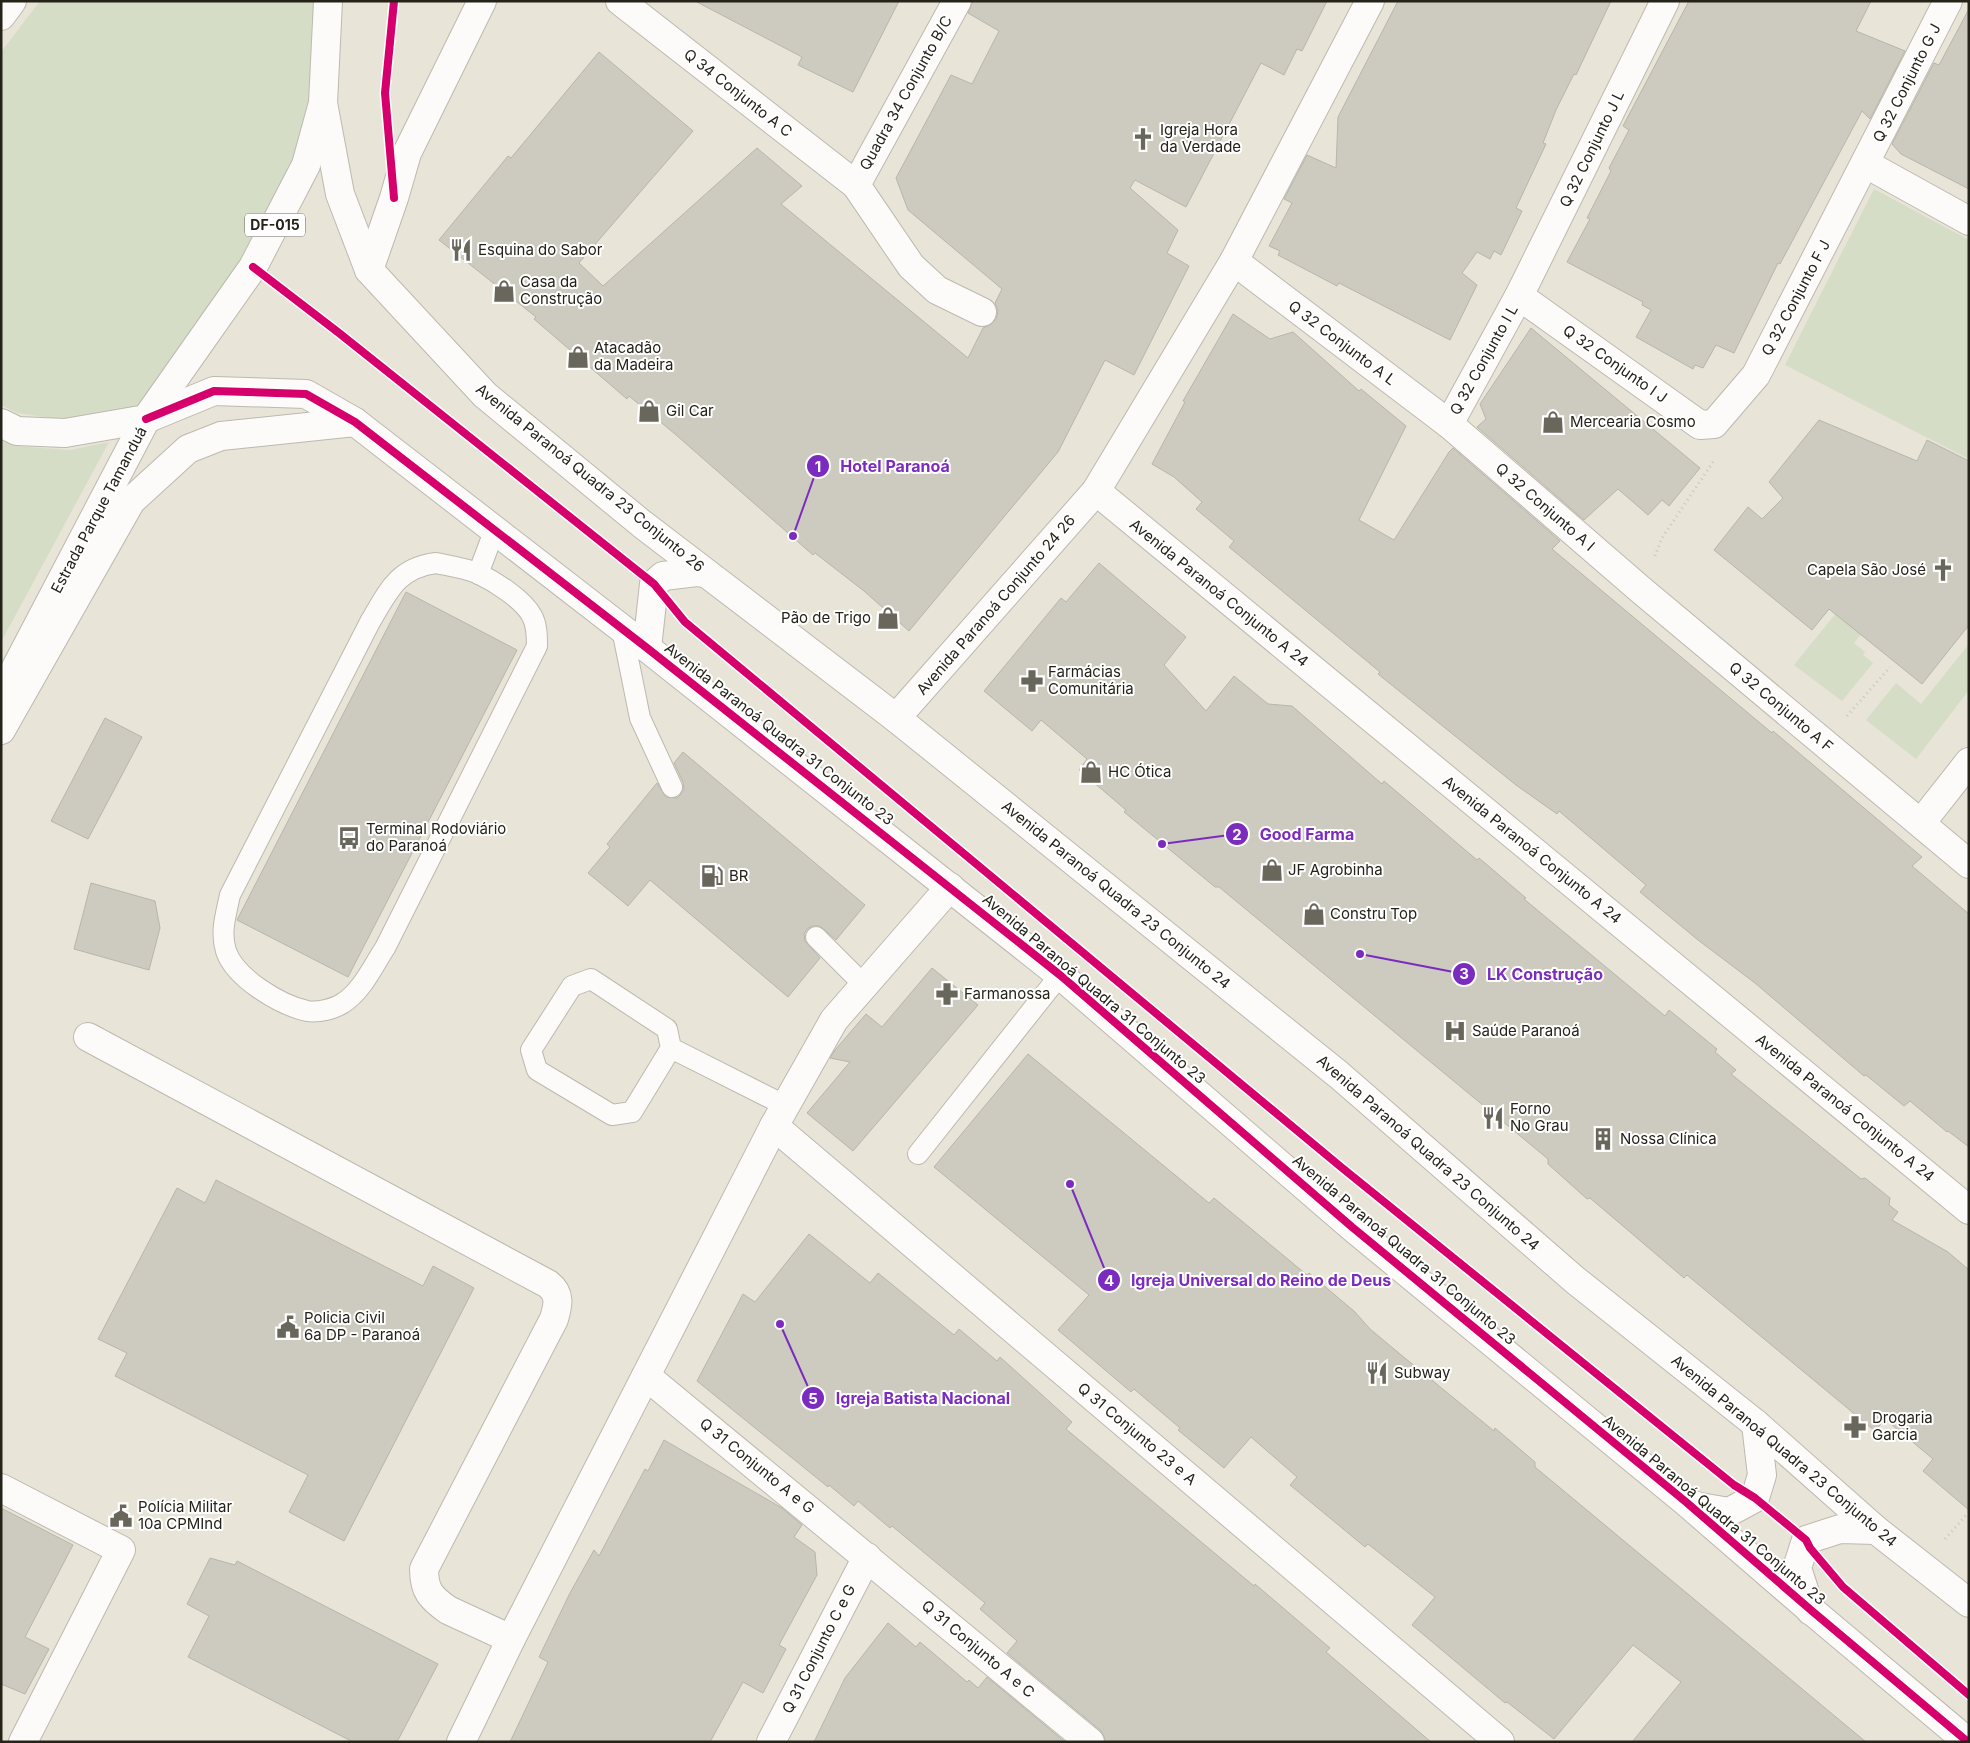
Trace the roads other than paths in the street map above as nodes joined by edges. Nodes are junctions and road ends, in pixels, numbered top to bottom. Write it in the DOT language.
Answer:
graph roads {
  1 [pos="12,1"];
  2 [pos="328,1"];
  3 [pos="482,1"];
  4 [pos="620,1"];
  5 [pos="956,1"];
  6 [pos="1370,1"];
  7 [pos="1665,1"];
  8 [pos="1948,1"];
  9 [pos="1,16"];
  10 [pos="322,103"];
  11 [pos="1866,164"];
  12 [pos="856,185"];
  13 [pos="1969,221"];
  14 [pos="1234,261"];
  15 [pos="369,270"];
  16 [pos="1519,296"];
  17 [pos="982,312"];
  18 [pos="146,419"];
  19 [pos="355,422"];
  20 [pos="1,423"];
  21 [pos="1449,424"];
  22 [pos="1714,424"];
  23 [pos="1096,491"];
  24 [pos="495,529"];
  25 [pos="705,573"];
  26 [pos="478,574"];
  27 [pos="1641,590"];
  28 [pos="622,629"];
  29 [pos="647,648"];
  30 [pos="1,696"];
  31 [pos="896,718"];
  32 [pos="1,730"];
  33 [pos="1969,762"];
  34 [pos="672,787"];
  35 [pos="1921,823"];
  36 [pos="1969,864"];
  37 [pos="950,887"];
  38 [pos="816,937"];
  39 [pos="1060,975"];
  40 [pos="863,984"];
  41 [pos="88,1038"];
  42 [pos="671,1048"];
  43 [pos="780,1116"];
  44 [pos="918,1154"];
  45 [pos="1969,1210"];
  46 [pos="646,1376"];
  47 [pos="1756,1424"];
  48 [pos="1,1488"];
  49 [pos="1686,1502"];
  50 [pos="1876,1530"];
  51 [pos="867,1557"];
  52 [pos="1962,1597"];
  53 [pos="1812,1611"];
  54 [pos="511,1639"];
  55 [pos="23,1742"];
  56 [pos="461,1742"];
  57 [pos="771,1742"];
  58 [pos="1090,1742"];
  59 [pos="1500,1742"];
  60 [pos="1968,1742"];
  1 -- 9 [label="street"];
  2 -- 10 [label="street, Estrada Parque Tamanduá / DF-015"];
  3 -- 15 [label="street"];
  4 -- 12 [label="street, Q 34 Conjunto A C"];
  5 -- 12 [label="street, Quadra 34 Conjunto B/C"];
  6 -- 14 [label="street, Avenida Paranoá Conjunto 24 26"];
  7 -- 16 [label="street, Q 32 Conjunto J L"];
  8 -- 11 [label="street, Q 32 Conjunto G J"];
  10 -- 15 [label="street, Avenida Paranoá Quadra 23 Conjunto 26"];
  10 -- 18 [label="street, Estrada Parque Tamanduá / DF-015"];
  11 -- 13 [label="street"];
  11 -- 22 [label="street, Q 32 Conjunto F J"];
  12 -- 17 [label="street, Q 34 Conjunto A C"];
  14 -- 21 [label="street, Q 32 Conjunto A L"];
  14 -- 23 [label="street, Avenida Paranoá Conjunto 24 26"];
  15 -- 25 [label="street, Avenida Paranoá Quadra 23 Conjunto 26"];
  16 -- 21 [label="street, Q 32 Conjunto I L"];
  16 -- 22 [label="street, Q 32 Conjunto I J"];
  18 -- 19 [label="street, Avenida Paranoá Quadra 31 Conjunto 23"];
  18 -- 20 [label="street, Avenida Paranoá Quadra 31 Conjunto 23"];
  18 -- 30 [label="street, Estrada Parque Tamanduá / DF-015"];
  19 -- 24 [label="street, Avenida Paranoá Quadra 31 Conjunto 23"];
  19 -- 32 [label="street"];
  21 -- 27 [label="street, Q 32 Conjunto A I"];
  23 -- 31 [label="street, Avenida Paranoá Conjunto 24 26"];
  23 -- 45 [label="street, Avenida Paranoá Conjunto A 24"];
  24 -- 26 [label="lane"];
  24 -- 28 [label="street, Avenida Paranoá Quadra 31 Conjunto 23"];
  25 -- 29 [label="street"];
  25 -- 31 [label="street, Avenida Paranoá Quadra 23 Conjunto 26"];
  26 -- 26 [label="lane"];
  27 -- 35 [label="street, Q 32 Conjunto A F"];
  28 -- 29 [label="street, Avenida Paranoá Quadra 31 Conjunto 23"];
  28 -- 34 [label="lane"];
  29 -- 37 [label="street, Avenida Paranoá Quadra 31 Conjunto 23"];
  31 -- 47 [label="street, Avenida Paranoá Quadra 23 Conjunto 24"];
  33 -- 35 [label="street"];
  35 -- 36 [label="street, Q 32 Conjunto A F"];
  37 -- 39 [label="street, Avenida Paranoá Quadra 31 Conjunto 23"];
  37 -- 40 [label="street"];
  38 -- 40 [label="lane"];
  39 -- 44 [label="lane"];
  39 -- 49 [label="street, Avenida Paranoá Quadra 31 Conjunto 23"];
  40 -- 43 [label="street"];
  41 -- 54 [label="street"];
  42 -- 42 [label="lane"];
  42 -- 43 [label="lane"];
  43 -- 46 [label="street"];
  43 -- 59 [label="street, Q 31 Conjunto 23 e A"];
  46 -- 51 [label="street, Q 31 Conjunto A e G"];
  46 -- 54 [label="street"];
  47 -- 49 [label="street"];
  47 -- 50 [label="street, Avenida Paranoá Quadra 23 Conjunto 24"];
  48 -- 55 [label="street"];
  49 -- 53 [label="street, Avenida Paranoá Quadra 31 Conjunto 23"];
  50 -- 52 [label="street, Avenida Paranoá Quadra 23 Conjunto 24"];
  50 -- 53 [label="street"];
  51 -- 57 [label="street, Q 31 Conjunto C e G"];
  51 -- 58 [label="street, Q 31 Conjunto A e C"];
  53 -- 60 [label="street, Avenida Paranoá Quadra 31 Conjunto 23"];
  54 -- 56 [label="street"];
}
